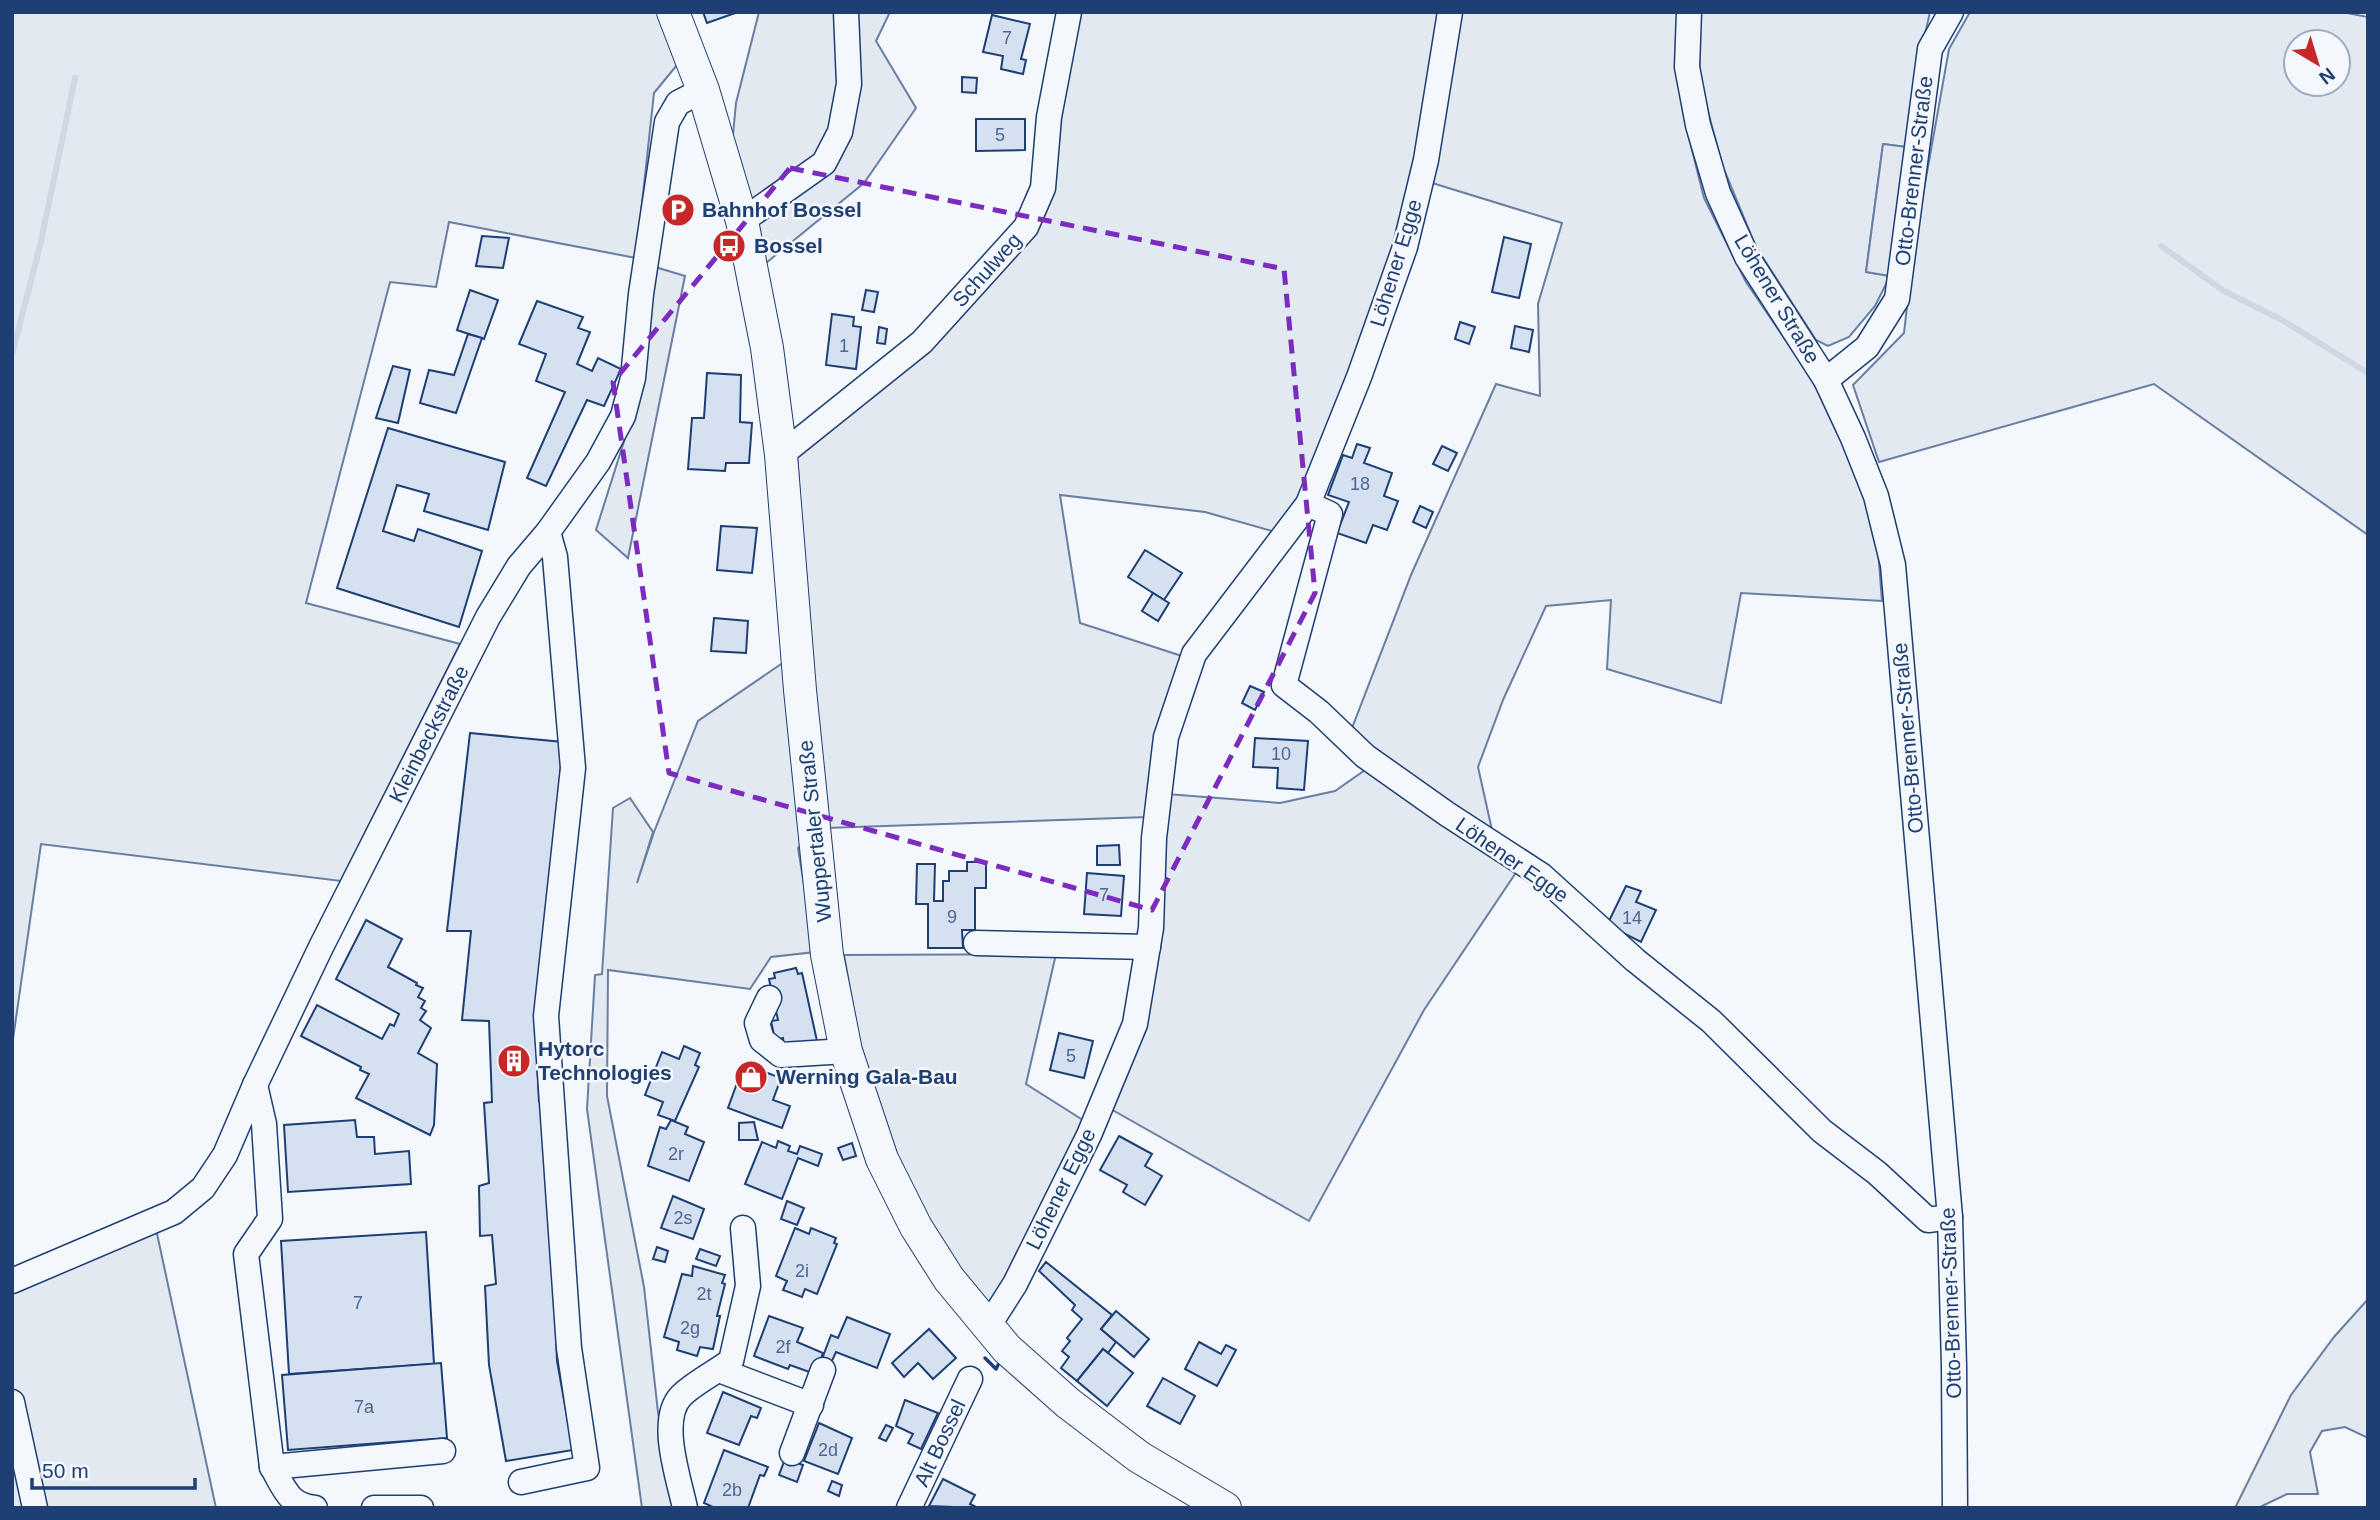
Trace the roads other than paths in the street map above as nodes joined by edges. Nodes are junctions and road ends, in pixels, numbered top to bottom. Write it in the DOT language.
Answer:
graph roads {
  1 [pos="673,12"];
  2 [pos="846,12"];
  3 [pos="1069,12"];
  4 [pos="1450,12"];
  5 [pos="1689,12"];
  6 [pos="1949,13"];
  7 [pos="703,90"];
  8 [pos="742,221"];
  9 [pos="1826,380"];
  10 [pos="781,455"];
  11 [pos="1308,504"];
  12 [pos="548,532"];
  13 [pos="976,943"];
  14 [pos="1148,947"];
  15 [pos="769,998"];
  16 [pos="846,1051"];
  17 [pos="255,1085"];
  18 [pos="1950,1217"];
  19 [pos="743,1228"];
  20 [pos="12,1281"];
  21 [pos="987,1328"];
  22 [pos="719,1370"];
  23 [pos="823,1370"];
  24 [pos="970,1379"];
  25 [pos="12,1402"];
  26 [pos="811,1405"];
  27 [pos="443,1451"];
  28 [pos="792,1453"];
  29 [pos="272,1467"];
  30 [pos="521,1482"];
  31 [pos="35,1508"];
  32 [pos="315,1508"];
  33 [pos="374,1508"];
  34 [pos="421,1508"];
  35 [pos="685,1508"];
  36 [pos="909,1508"];
  37 [pos="1225,1508"];
  38 [pos="1955,1508"];
  1 -- 7 [label="main road, Wuppertaler Straße"];
  2 -- 8 [label="street"];
  3 -- 10 [label="street, Schulweg"];
  4 -- 11 [label="street, Löhener Egge"];
  5 -- 9 [label="street, Löhener Straße"];
  6 -- 9 [label="street, Otto-Brenner-Straße"];
  7 -- 8 [label="main road, Wuppertaler Straße"];
  7 -- 12 [label="street, Kleinbeckstraße"];
  8 -- 10 [label="main road, Wuppertaler Straße"];
  9 -- 18 [label="street, Otto-Brenner-Straße"];
  10 -- 16 [label="main road, Wuppertaler Straße"];
  11 -- 14 [label="street, Löhener Egge"];
  11 -- 18 [label="street, Löhener Egge"];
  12 -- 17 [label="street, Kleinbeckstraße"];
  12 -- 30 [label="street"];
  13 -- 14 [label="street"];
  14 -- 21 [label="street, Löhener Egge"];
  15 -- 16 [label="street"];
  16 -- 21 [label="main road, Wuppertaler Straße"];
  17 -- 20 [label="street, Kleinbeckstraße"];
  17 -- 29 [label="street"];
  18 -- 38 [label="street, Otto-Brenner-Straße"];
  19 -- 22 [label="street"];
  21 -- 37 [label="main road, Wuppertaler Straße"];
  22 -- 26 [label="street"];
  22 -- 35 [label="street"];
  23 -- 26 [label="street"];
  24 -- 36 [label="street, Alt Bossel"];
  25 -- 31 [label="street"];
  26 -- 28 [label="street"];
  27 -- 29 [label="street"];
  29 -- 32 [label="street"];
  33 -- 34 [label="street"];
}
